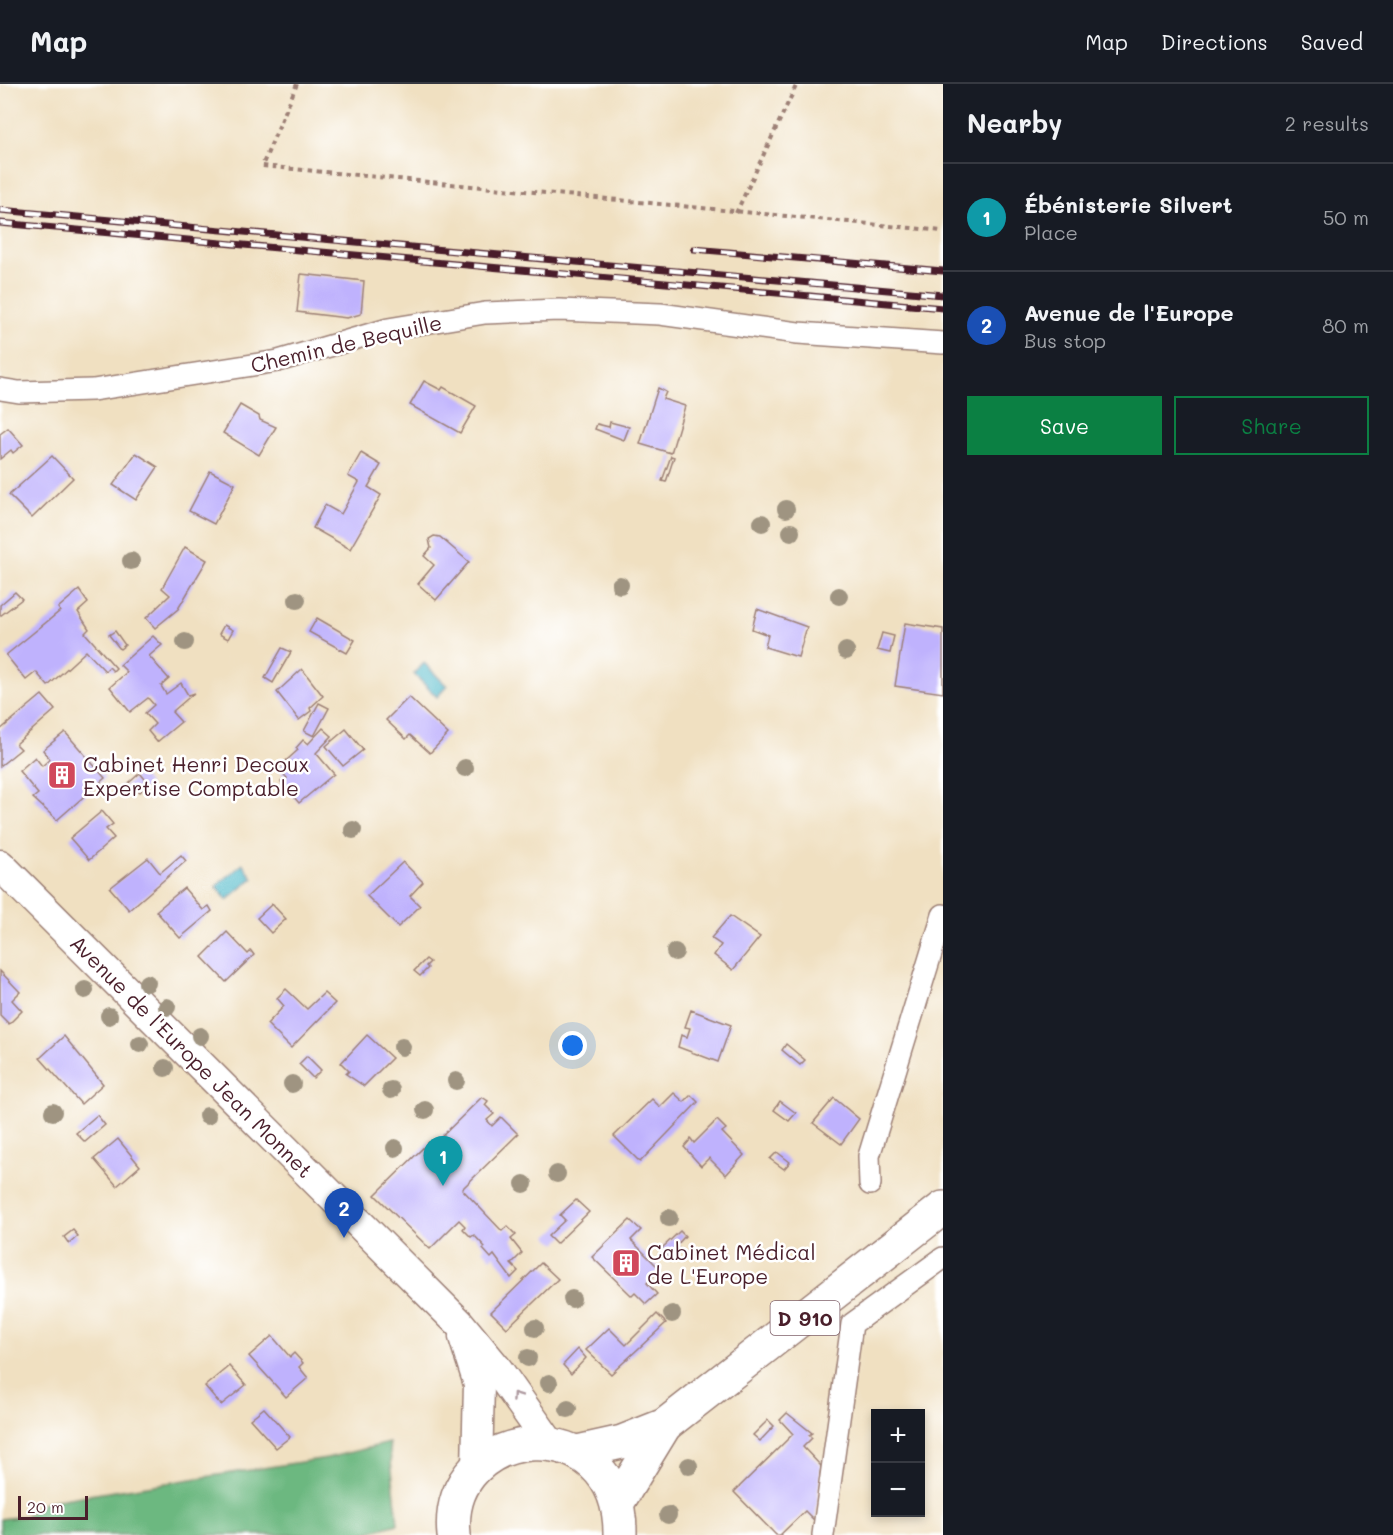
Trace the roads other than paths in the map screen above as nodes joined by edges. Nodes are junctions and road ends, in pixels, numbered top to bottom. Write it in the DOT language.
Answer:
graph roads {
  1 [pos="943,343"];
  2 [pos="0,389"];
  3 [pos="0,866"];
  4 [pos="943,915"];
  5 [pos="870,1184"];
  6 [pos="943,1208"];
  7 [pos="943,1258"];
  8 [pos="459,1323"];
  9 [pos="665,1425"];
  10 [pos="563,1448"];
  11 [pos="477,1468"];
  12 [pos="623,1523"];
  13 [pos="446,1532"];
  14 [pos="823,1535"];
  1 -- 2 [label="street, Chemin de Bequille"];
  3 -- 8 [label="main road, Avenue de l'Europe Jean Monnet"];
  4 -- 5 [label="street"];
  6 -- 9 [label="main road, D 910"];
  7 -- 14 [label="street"];
  10 -- 8 [label="main road, Avenue de l'Europe Jean Monnet, one-way"];
  8 -- 11 [label="main road, Avenue de l'Europe Jean Monnet"];
  9 -- 10 [label="main road, D 910"];
  9 -- 12 [label="main road, D 910"];
  10 -- 11 [label="main road"];
  10 -- 12 [label="main road"];
  11 -- 13 [label="main road"];
}
